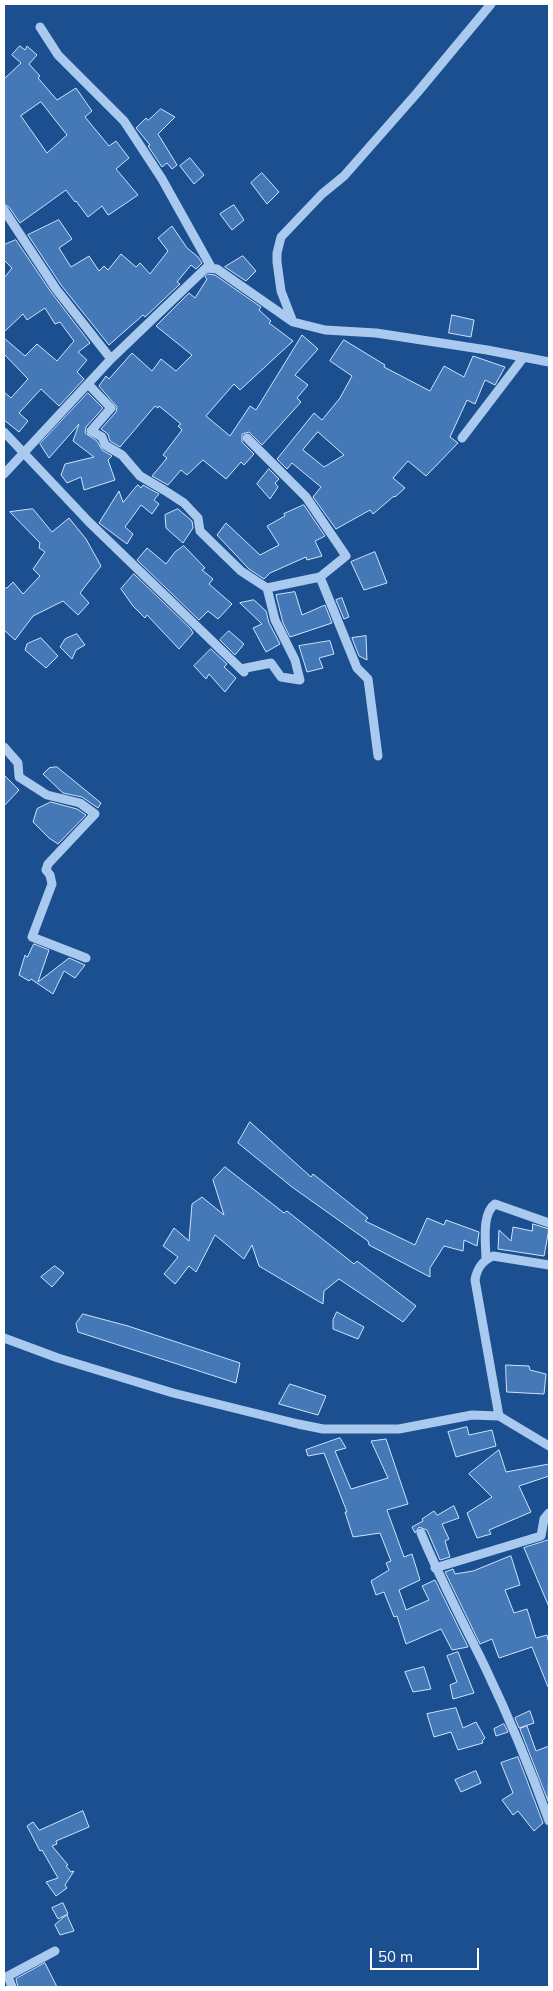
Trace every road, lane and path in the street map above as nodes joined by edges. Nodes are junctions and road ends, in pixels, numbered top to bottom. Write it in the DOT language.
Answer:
graph roads {
  1 [pos="490,4"];
  2 [pos="40,27"];
  3 [pos="4,210"];
  4 [pos="211,267"];
  5 [pos="293,322"];
  6 [pos="523,358"];
  7 [pos="111,359"];
  8 [pos="549,362"];
  9 [pos="88,384"];
  10 [pos="4,432"];
  11 [pos="247,438"];
  12 [pos="462,438"];
  13 [pos="24,452"];
  14 [pos="4,474"];
  15 [pos="320,577"];
  16 [pos="267,588"];
  17 [pos="4,747"];
  18 [pos="378,756"];
  19 [pos="86,958"];
  20 [pos="549,1223"];
  21 [pos="486,1260"];
  22 [pos="549,1264"];
  23 [pos="4,1338"];
  24 [pos="499,1416"];
  25 [pos="549,1446"];
  26 [pos="549,1513"];
  27 [pos="421,1533"];
  28 [pos="435,1568"];
  29 [pos="549,1821"];
  30 [pos="55,1951"];
  31 [pos="6,1972"];
  32 [pos="12,1987"];
  1 -- 5 [label="street"];
  2 -- 4 [label="street"];
  3 -- 7 [label="street"];
  4 -- 5 [label="street"];
  4 -- 7 [label="street"];
  5 -- 6 [label="street"];
  6 -- 8 [label="street"];
  6 -- 12 [label="street"];
  7 -- 9 [label="street"];
  9 -- 13 [label="street"];
  9 -- 16 [label="street"];
  10 -- 13 [label="street"];
  11 -- 15 [label="street"];
  13 -- 14 [label="street"];
  13 -- 16 [label="street"];
  15 -- 16 [label="street"];
  15 -- 18 [label="street"];
  17 -- 19 [label="street"];
  20 -- 21 [label="street"];
  21 -- 22 [label="street"];
  21 -- 24 [label="street"];
  23 -- 24 [label="street"];
  24 -- 25 [label="street"];
  26 -- 28 [label="street"];
  27 -- 28 [label="street"];
  28 -- 29 [label="street"];
  30 -- 31 [label="street"];
  31 -- 32 [label="street"];
}
